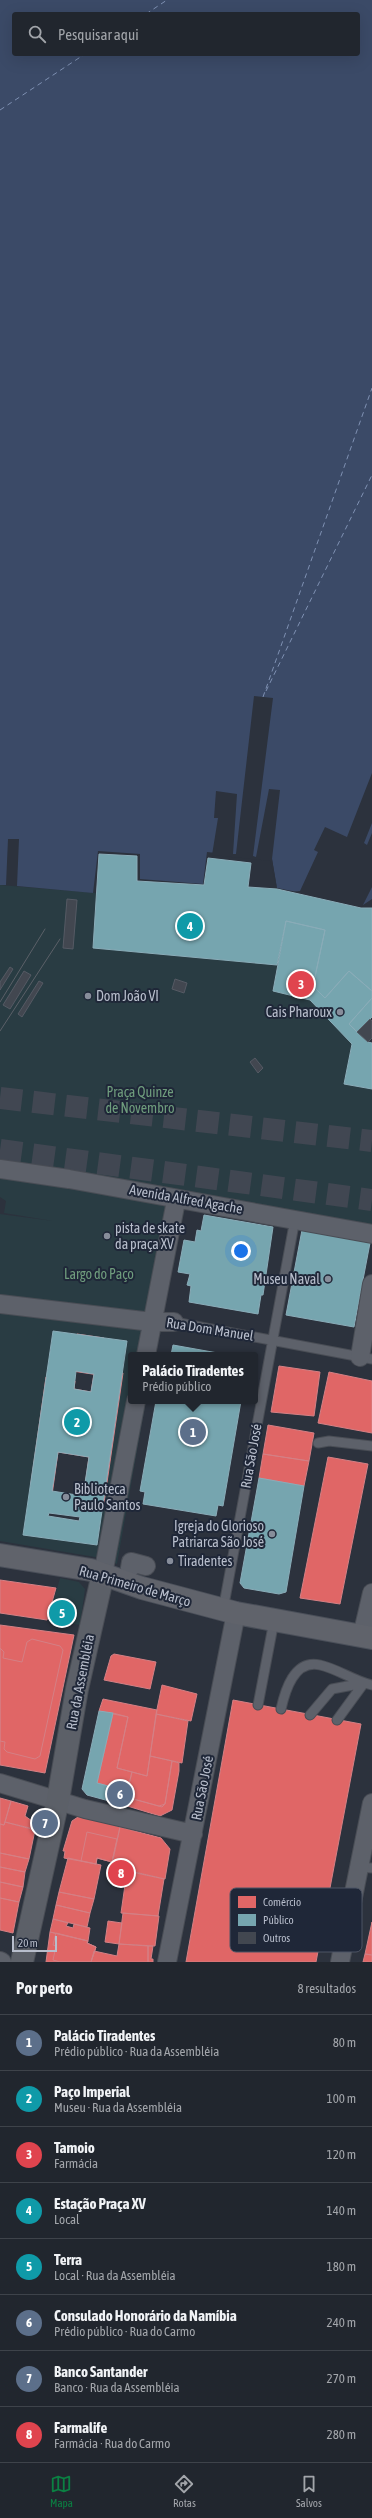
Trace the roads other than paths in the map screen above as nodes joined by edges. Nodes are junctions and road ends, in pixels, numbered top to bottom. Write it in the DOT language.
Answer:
graph roads {
  1 [pos="0,1169"];
  2 [pos="176,1203"];
  3 [pos="293,1230"];
  4 [pos="372,1234"];
  5 [pos="372,1284"];
  6 [pos="0,1304"];
  7 [pos="152,1322"];
  8 [pos="174,1322"];
  9 [pos="272,1340"];
  10 [pos="147,1352"];
  11 [pos="366,1358"];
  12 [pos="135,1404"];
  13 [pos="318,1443"];
  14 [pos="372,1446"];
  15 [pos="0,1555"];
  16 [pos="103,1574"];
  17 [pos="372,1593"];
  18 [pos="230,1612"];
  19 [pos="274,1621"];
  20 [pos="367,1637"];
  21 [pos="368,1684"];
  22 [pos="258,1705"];
  23 [pos="281,1709"];
  24 [pos="310,1715"];
  25 [pos="337,1720"];
  26 [pos="0,1783"];
  27 [pos="58,1800"];
  28 [pos="372,1803"];
  29 [pos="193,1834"];
  30 [pos="366,1868"];
  31 [pos="360,1888"];
  32 [pos="343,1952"];
  33 [pos="22,1962"];
  34 [pos="167,1962"];
  35 [pos="340,1962"];
  1 -- 2 [label="street, Avenida Alfred Agache"];
  2 -- 4 [label="street, Avenida Alfred Agache"];
  2 -- 7 [label="street"];
  3 -- 9 [label="lane, Rua São José"];
  5 -- 11 [label="street"];
  6 -- 7 [label="street, Rua Dom Manuel"];
  7 -- 8 [label="street, Rua Dom Manuel"];
  7 -- 10 [label="street"];
  8 -- 9 [label="lane, Rua Dom Manuel"];
  9 -- 11 [label="lane, Rua Dom Manuel"];
  9 -- 18 [label="lane, Rua São José"];
  12 -- 16 [label="street, Rua da Assembléia"];
  13 -- 14 [label="lane"];
  15 -- 16 [label="main road, Rua Primeiro de Março"];
  16 -- 18 [label="main road, Rua Primeiro de Março"];
  16 -- 27 [label="street, Rua da Assembléia"];
  17 -- 20 [label="street"];
  18 -- 19 [label="main road, Rua Primeiro de Março"];
  18 -- 29 [label="street, Rua São José"];
  19 -- 20 [label="main road, Rua Primeiro de Março"];
  19 -- 22 [label="lane"];
  21 -- 23 [label="lane"];
  21 -- 24 [label="lane"];
  21 -- 25 [label="lane"];
  26 -- 27 [label="street"];
  27 -- 29 [label="street"];
  27 -- 33 [label="street, Rua da Assembléia"];
  28 -- 30 [label="street"];
  29 -- 34 [label="street, Rua São José"];
  30 -- 31 [label="street"];
  32 -- 35 [label="street"];
}
